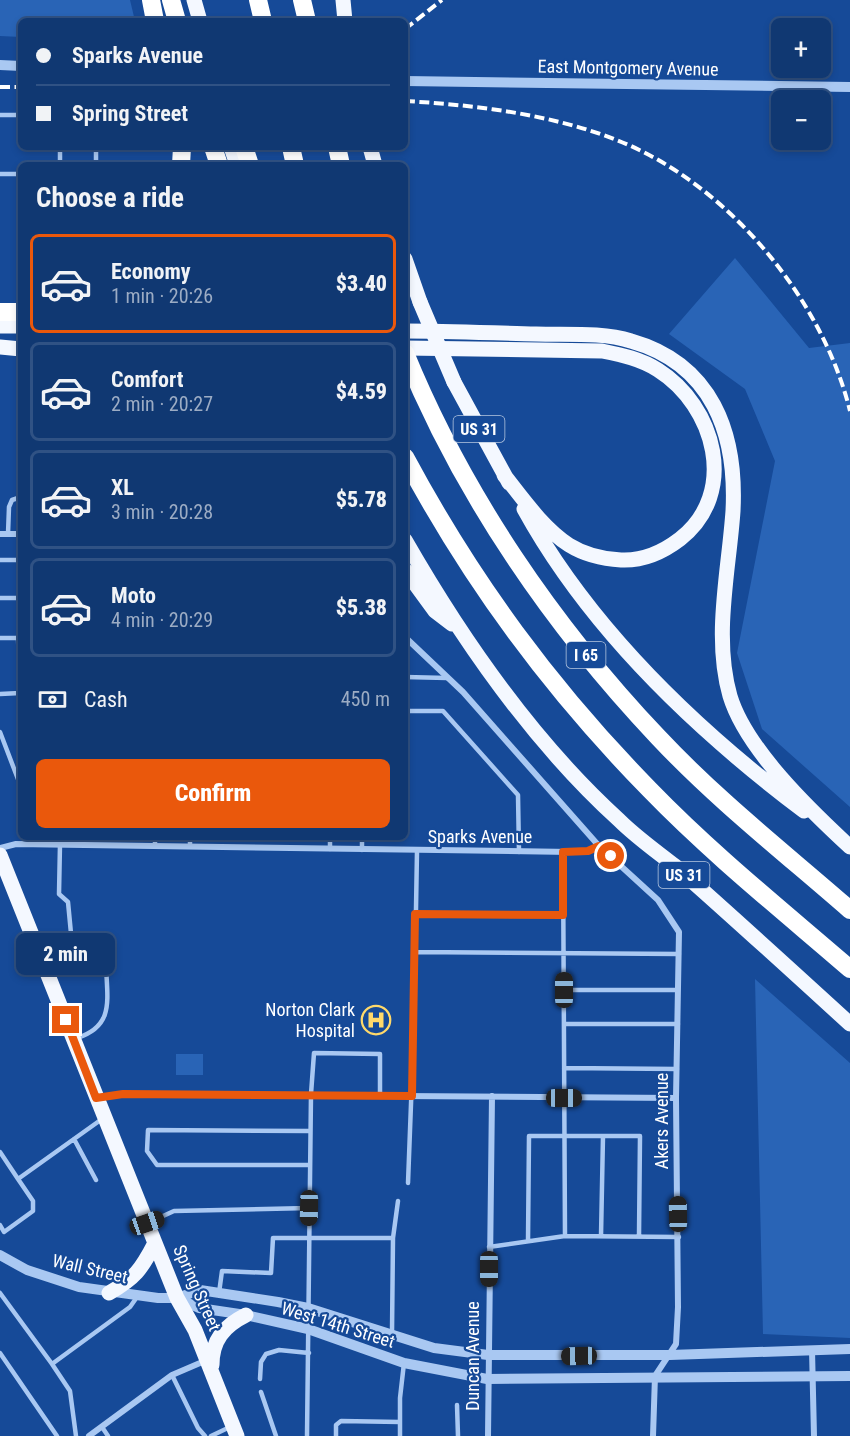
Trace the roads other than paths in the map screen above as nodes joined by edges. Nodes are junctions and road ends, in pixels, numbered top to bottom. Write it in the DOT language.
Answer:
graph roads {
  1 [pos="151,0"];
  2 [pos="171,0"];
  3 [pos="194,0"];
  4 [pos="258,0"];
  5 [pos="302,0"];
  6 [pos="343,0"];
  7 [pos="154,18"];
  8 [pos="176,18"];
  9 [pos="199,18"];
  10 [pos="262,18"];
  11 [pos="306,18"];
  12 [pos="345,18"];
  13 [pos="0,65"];
  14 [pos="18,66"];
  15 [pos="408,81"];
  16 [pos="850,87"];
  17 [pos="0,115"];
  18 [pos="18,116"];
  19 [pos="0,174"];
  20 [pos="18,174"];
  21 [pos="408,268"];
  22 [pos="0,312"];
  23 [pos="18,312"];
  24 [pos="0,326"];
  25 [pos="18,326"];
  26 [pos="408,331"];
  27 [pos="18,343"];
  28 [pos="0,346"];
  29 [pos="408,348"];
  30 [pos="18,349"];
  31 [pos="408,360"];
  32 [pos="408,463"];
  33 [pos="504,475"];
  34 [pos="408,477"];
  35 [pos="422,489"];
  36 [pos="18,498"];
  37 [pos="0,534"];
  38 [pos="9,534"];
  39 [pos="18,534"];
  40 [pos="408,545"];
  41 [pos="0,560"];
  42 [pos="18,560"];
  43 [pos="408,574"];
  44 [pos="0,598"];
  45 [pos="18,598"];
  46 [pos="456,626"];
  47 [pos="0,638"];
  48 [pos="18,638"];
  49 [pos="408,641"];
  50 [pos="408,677"];
  51 [pos="448,678"];
  52 [pos="18,693"];
  53 [pos="0,694"];
  54 [pos="408,711"];
  55 [pos="0,732"];
  56 [pos="18,779"];
  57 [pos="110,840"];
  58 [pos="154,840"];
  59 [pos="190,840"];
  60 [pos="330,840"];
  61 [pos="362,840"];
  62 [pos="37,841"];
  63 [pos="846,843"];
  64 [pos="60,844"];
  65 [pos="109,845"];
  66 [pos="155,846"];
  67 [pos="190,846"];
  68 [pos="599,846"];
  69 [pos="0,848"];
  70 [pos="330,849"];
  71 [pos="362,850"];
  72 [pos="417,852"];
  73 [pos="519,852"];
  74 [pos="563,852"];
  75 [pos="0,855"];
  76 [pos="850,910"];
  77 [pos="415,914"];
  78 [pos="563,915"];
  79 [pos="414,952"];
  80 [pos="74,953"];
  81 [pos="564,953"];
  82 [pos="679,954"];
  83 [pos="44,963"];
  84 [pos="850,969"];
  85 [pos="564,990"];
  86 [pos="678,990"];
  87 [pos="564,1024"];
  88 [pos="678,1024"];
  89 [pos="850,1024"];
  90 [pos="74,1039"];
  91 [pos="564,1068"];
  92 [pos="677,1069"];
  93 [pos="311,1094"];
  94 [pos="380,1096"];
  95 [pos="412,1096"];
  96 [pos="492,1096"];
  97 [pos="96,1098"];
  98 [pos="564,1098"];
  99 [pos="676,1098"];
  100 [pos="104,1118"];
  101 [pos="310,1131"];
  102 [pos="564,1135"];
  103 [pos="603,1136"];
  104 [pos="74,1139"];
  105 [pos="0,1152"];
  106 [pos="310,1166"];
  107 [pos="18,1179"];
  108 [pos="96,1180"];
  109 [pos="408,1183"];
  110 [pos="399,1201"];
  111 [pos="309,1208"];
  112 [pos="147,1223"];
  113 [pos="0,1226"];
  114 [pos="4,1232"];
  115 [pos="565,1236"];
  116 [pos="601,1236"];
  117 [pos="639,1236"];
  118 [pos="0,1237"];
  119 [pos="309,1237"];
  120 [pos="679,1237"];
  121 [pos="393,1238"];
  122 [pos="528,1241"];
  123 [pos="155,1243"];
  124 [pos="489,1248"];
  125 [pos="0,1255"];
  126 [pos="0,1293"];
  127 [pos="109,1293"];
  128 [pos="219,1293"];
  129 [pos="136,1296"];
  130 [pos="177,1298"];
  131 [pos="308,1308"];
  132 [pos="246,1315"];
  133 [pos="308,1329"];
  134 [pos="392,1336"];
  135 [pos="850,1349"];
  136 [pos="812,1350"];
  137 [pos="0,1353"];
  138 [pos="309,1353"];
  139 [pos="488,1355"];
  140 [pos="670,1355"];
  141 [pos="404,1362"];
  142 [pos="52,1364"];
  143 [pos="209,1366"];
  144 [pos="172,1375"];
  145 [pos="813,1375"];
  146 [pos="656,1376"];
  147 [pos="850,1376"];
  148 [pos="260,1379"];
  149 [pos="487,1379"];
  150 [pos="261,1392"];
  151 [pos="457,1405"];
  152 [pos="400,1422"];
  153 [pos="102,1427"];
  154 [pos="234,1431"];
  155 [pos="57,1436"];
  156 [pos="76,1436"];
  157 [pos="89,1436"];
  158 [pos="108,1436"];
  159 [pos="205,1436"];
  160 [pos="211,1436"];
  161 [pos="276,1436"];
  162 [pos="307,1436"];
  163 [pos="336,1436"];
  164 [pos="400,1436"];
  165 [pos="458,1436"];
  166 [pos="488,1436"];
  167 [pos="653,1436"];
  168 [pos="814,1436"];
  1 -- 7 [label="highway"];
  2 -- 8 [label="highway"];
  3 -- 9 [label="main road"];
  4 -- 10 [label="highway"];
  5 -- 11 [label="highway"];
  6 -- 12 [label="main road"];
  13 -- 14 [label="street"];
  15 -- 16 [label="street, East Montgomery Avenue"];
  17 -- 18 [label="lane"];
  19 -- 20 [label="lane"];
  21 -- 33 [label="main road, US 31, bridge"];
  22 -- 23 [label="highway"];
  24 -- 25 [label="main road"];
  26 -- 63 [label="main road"];
  27 -- 28 [label="main road"];
  28 -- 30 [label="main road"];
  29 -- 33 [label="main road"];
  31 -- 76 [label="highway, I 65"];
  32 -- 35 [label="highway, I 65"];
  33 -- 63 [label="main road, US 31"];
  34 -- 35 [label="highway"];
  35 -- 84 [label="highway, I 65"];
  36 -- 38 [label="lane"];
  37 -- 38 [label="street"];
  38 -- 39 [label="street"];
  40 -- 46 [label="main road, US 31"];
  41 -- 42 [label="lane"];
  43 -- 46 [label="main road"];
  44 -- 45 [label="lane"];
  46 -- 89 [label="main road, US 31"];
  47 -- 48 [label="lane"];
  49 -- 51 [label="street"];
  50 -- 51 [label="lane"];
  51 -- 68 [label="street"];
  52 -- 53 [label="lane"];
  54 -- 73 [label="lane"];
  55 -- 56 [label="lane"];
  57 -- 65 [label="lane"];
  58 -- 66 [label="lane"];
  59 -- 67 [label="lane"];
  60 -- 70 [label="lane"];
  61 -- 71 [label="lane"];
  62 -- 64 [label="street, Sparks Avenue"];
  62 -- 69 [label="street, Sparks Avenue"];
  64 -- 65 [label="street, Sparks Avenue"];
  64 -- 80 [label="lane"];
  65 -- 66 [label="street, Sparks Avenue"];
  66 -- 67 [label="street, Sparks Avenue"];
  67 -- 70 [label="street, Sparks Avenue"];
  68 -- 74 [label="street, Sparks Avenue"];
  68 -- 82 [label="street, Akers Avenue"];
  70 -- 71 [label="street, Sparks Avenue"];
  71 -- 72 [label="street, Sparks Avenue"];
  72 -- 73 [label="street, Sparks Avenue"];
  72 -- 77 [label="lane"];
  73 -- 74 [label="street, Sparks Avenue"];
  74 -- 78 [label="lane"];
  75 -- 83 [label="main road, Spring Street"];
  77 -- 78 [label="lane"];
  77 -- 79 [label="lane"];
  78 -- 81 [label="lane"];
  79 -- 81 [label="lane"];
  79 -- 95 [label="lane"];
  80 -- 83 [label="lane"];
  80 -- 90 [label="lane"];
  81 -- 82 [label="lane"];
  81 -- 85 [label="lane"];
  82 -- 86 [label="street, Akers Avenue"];
  83 -- 90 [label="main road, Spring Street"];
  85 -- 86 [label="lane"];
  85 -- 87 [label="lane"];
  86 -- 88 [label="street, Akers Avenue"];
  87 -- 88 [label="lane"];
  87 -- 91 [label="lane"];
  88 -- 92 [label="street, Akers Avenue"];
  90 -- 97 [label="main road, Spring Street"];
  91 -- 92 [label="lane"];
  91 -- 98 [label="lane"];
  92 -- 99 [label="street, Akers Avenue"];
  93 -- 94 [label="street"];
  93 -- 94 [label="lane"];
  93 -- 97 [label="street"];
  93 -- 101 [label="lane"];
  94 -- 95 [label="street"];
  95 -- 96 [label="street"];
  95 -- 109 [label="lane"];
  96 -- 98 [label="street"];
  96 -- 124 [label="street, Duncan Avenue"];
  97 -- 100 [label="main road, Spring Street"];
  98 -- 99 [label="street"];
  98 -- 102 [label="lane"];
  99 -- 120 [label="street, Akers Avenue"];
  100 -- 104 [label="lane"];
  100 -- 112 [label="main road, Spring Street"];
  101 -- 106 [label="lane"];
  101 -- 106 [label="lane"];
  102 -- 103 [label="lane"];
  102 -- 115 [label="lane"];
  102 -- 122 [label="lane"];
  103 -- 116 [label="lane"];
  103 -- 117 [label="lane"];
  104 -- 107 [label="lane"];
  104 -- 108 [label="lane"];
  105 -- 107 [label="lane"];
  106 -- 111 [label="lane"];
  107 -- 114 [label="lane"];
  110 -- 121 [label="lane"];
  111 -- 112 [label="lane"];
  111 -- 119 [label="lane"];
  112 -- 123 [label="main road, Spring Street"];
  113 -- 114 [label="lane"];
  114 -- 118 [label="lane"];
  115 -- 116 [label="lane"];
  115 -- 122 [label="lane"];
  116 -- 117 [label="lane"];
  117 -- 120 [label="lane"];
  119 -- 121 [label="lane"];
  119 -- 128 [label="lane"];
  119 -- 131 [label="lane"];
  120 -- 140 [label="street, Akers Avenue"];
  121 -- 134 [label="lane"];
  122 -- 124 [label="lane"];
  123 -- 127 [label="main road"];
  123 -- 130 [label="main road, Spring Street"];
  124 -- 139 [label="street, Duncan Avenue"];
  125 -- 127 [label="street, Wall Street"];
  126 -- 142 [label="lane"];
  127 -- 129 [label="street, Wall Street"];
  128 -- 130 [label="street, West 14th Street"];
  128 -- 131 [label="street, West 14th Street"];
  129 -- 130 [label="street, Wall Street"];
  129 -- 142 [label="lane"];
  130 -- 132 [label="street, West 14th Street"];
  130 -- 143 [label="main road, Spring Street"];
  131 -- 133 [label="lane"];
  131 -- 134 [label="street, West 14th Street"];
  132 -- 133 [label="street, West 14th Street"];
  132 -- 143 [label="main road"];
  133 -- 138 [label="lane"];
  133 -- 141 [label="street, West 14th Street"];
  134 -- 139 [label="street, West 14th Street"];
  135 -- 136 [label="street, West 14th Street"];
  136 -- 140 [label="street, West 14th Street"];
  136 -- 145 [label="street"];
  137 -- 155 [label="lane"];
  138 -- 148 [label="lane"];
  138 -- 162 [label="lane"];
  139 -- 140 [label="street, West 14th Street"];
  139 -- 149 [label="street, Duncan Avenue"];
  140 -- 146 [label="street, Akers Avenue"];
  141 -- 149 [label="street, West 14th Street"];
  141 -- 152 [label="lane"];
  142 -- 156 [label="lane"];
  143 -- 144 [label="street"];
  143 -- 154 [label="main road, Spring Street"];
  144 -- 153 [label="street"];
  144 -- 159 [label="lane"];
  145 -- 146 [label="street, West 14th Street"];
  145 -- 147 [label="street, West 14th Street"];
  145 -- 168 [label="street"];
  146 -- 149 [label="street, West 14th Street"];
  146 -- 167 [label="street"];
  149 -- 166 [label="street, Duncan Avenue"];
  150 -- 161 [label="lane"];
  151 -- 165 [label="lane"];
  152 -- 163 [label="lane"];
  152 -- 164 [label="lane"];
  153 -- 157 [label="street"];
  153 -- 158 [label="lane"];
  154 -- 160 [label="lane"];
}
